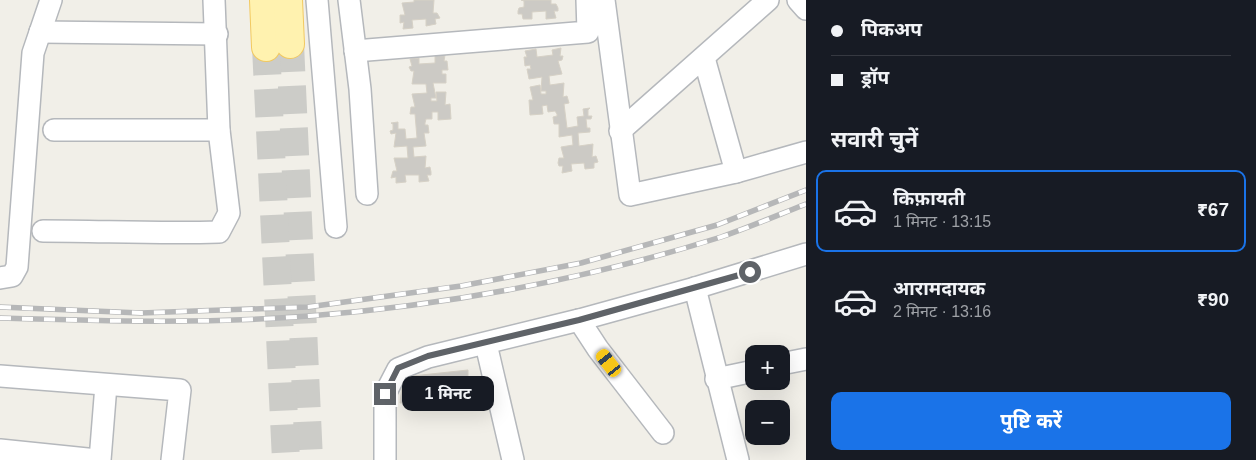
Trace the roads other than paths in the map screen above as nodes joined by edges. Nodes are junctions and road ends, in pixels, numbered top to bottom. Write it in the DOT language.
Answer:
graph roads {
  1 [pos="51,0"];
  2 [pos="214,0"];
  3 [pos="264,0"];
  4 [pos="288,0"];
  5 [pos="317,0"];
  6 [pos="349,0"];
  7 [pos="586,0"];
  8 [pos="768,0"];
  9 [pos="798,0"];
  10 [pos="610,4"];
  11 [pos="806,9"];
  12 [pos="40,32"];
  13 [pos="217,34"];
  14 [pos="355,51"];
  15 [pos="704,58"];
  16 [pos="54,130"];
  17 [pos="219,130"];
  18 [pos="620,131"];
  19 [pos="806,152"];
  20 [pos="736,172"];
  21 [pos="367,194"];
  22 [pos="336,227"];
  23 [pos="43,231"];
  24 [pos="806,254"];
  25 [pos="0,278"];
  26 [pos="695,288"];
  27 [pos="579,320"];
  28 [pos="486,344"];
  29 [pos="806,358"];
  30 [pos="790,362"];
  31 [pos="745,372"];
  32 [pos="0,376"];
  33 [pos="716,379"];
  34 [pos="106,385"];
  35 [pos="663,433"];
  36 [pos="0,450"];
  37 [pos="99,460"];
  38 [pos="172,460"];
  39 [pos="386,460"];
  40 [pos="512,460"];
  41 [pos="738,460"];
  1 -- 12 [label="street"];
  2 -- 13 [label="street"];
  3 -- 4 [label="main road"];
  5 -- 22 [label="street"];
  6 -- 14 [label="street"];
  7 -- 14 [label="street"];
  8 -- 15 [label="street"];
  9 -- 11 [label="street"];
  10 -- 18 [label="street"];
  12 -- 13 [label="street"];
  12 -- 25 [label="street"];
  13 -- 17 [label="street"];
  14 -- 21 [label="street"];
  15 -- 18 [label="street"];
  15 -- 20 [label="street"];
  16 -- 17 [label="street"];
  17 -- 23 [label="street"];
  18 -- 20 [label="street"];
  19 -- 20 [label="street"];
  24 -- 26 [label="street"];
  26 -- 27 [label="street"];
  26 -- 33 [label="street"];
  27 -- 28 [label="street"];
  27 -- 35 [label="street"];
  28 -- 39 [label="street"];
  28 -- 40 [label="street"];
  29 -- 30 [label="street"];
  31 -- 33 [label="street"];
  32 -- 34 [label="street"];
  33 -- 41 [label="street"];
  34 -- 37 [label="street"];
  34 -- 38 [label="street"];
  36 -- 37 [label="street"];
}
